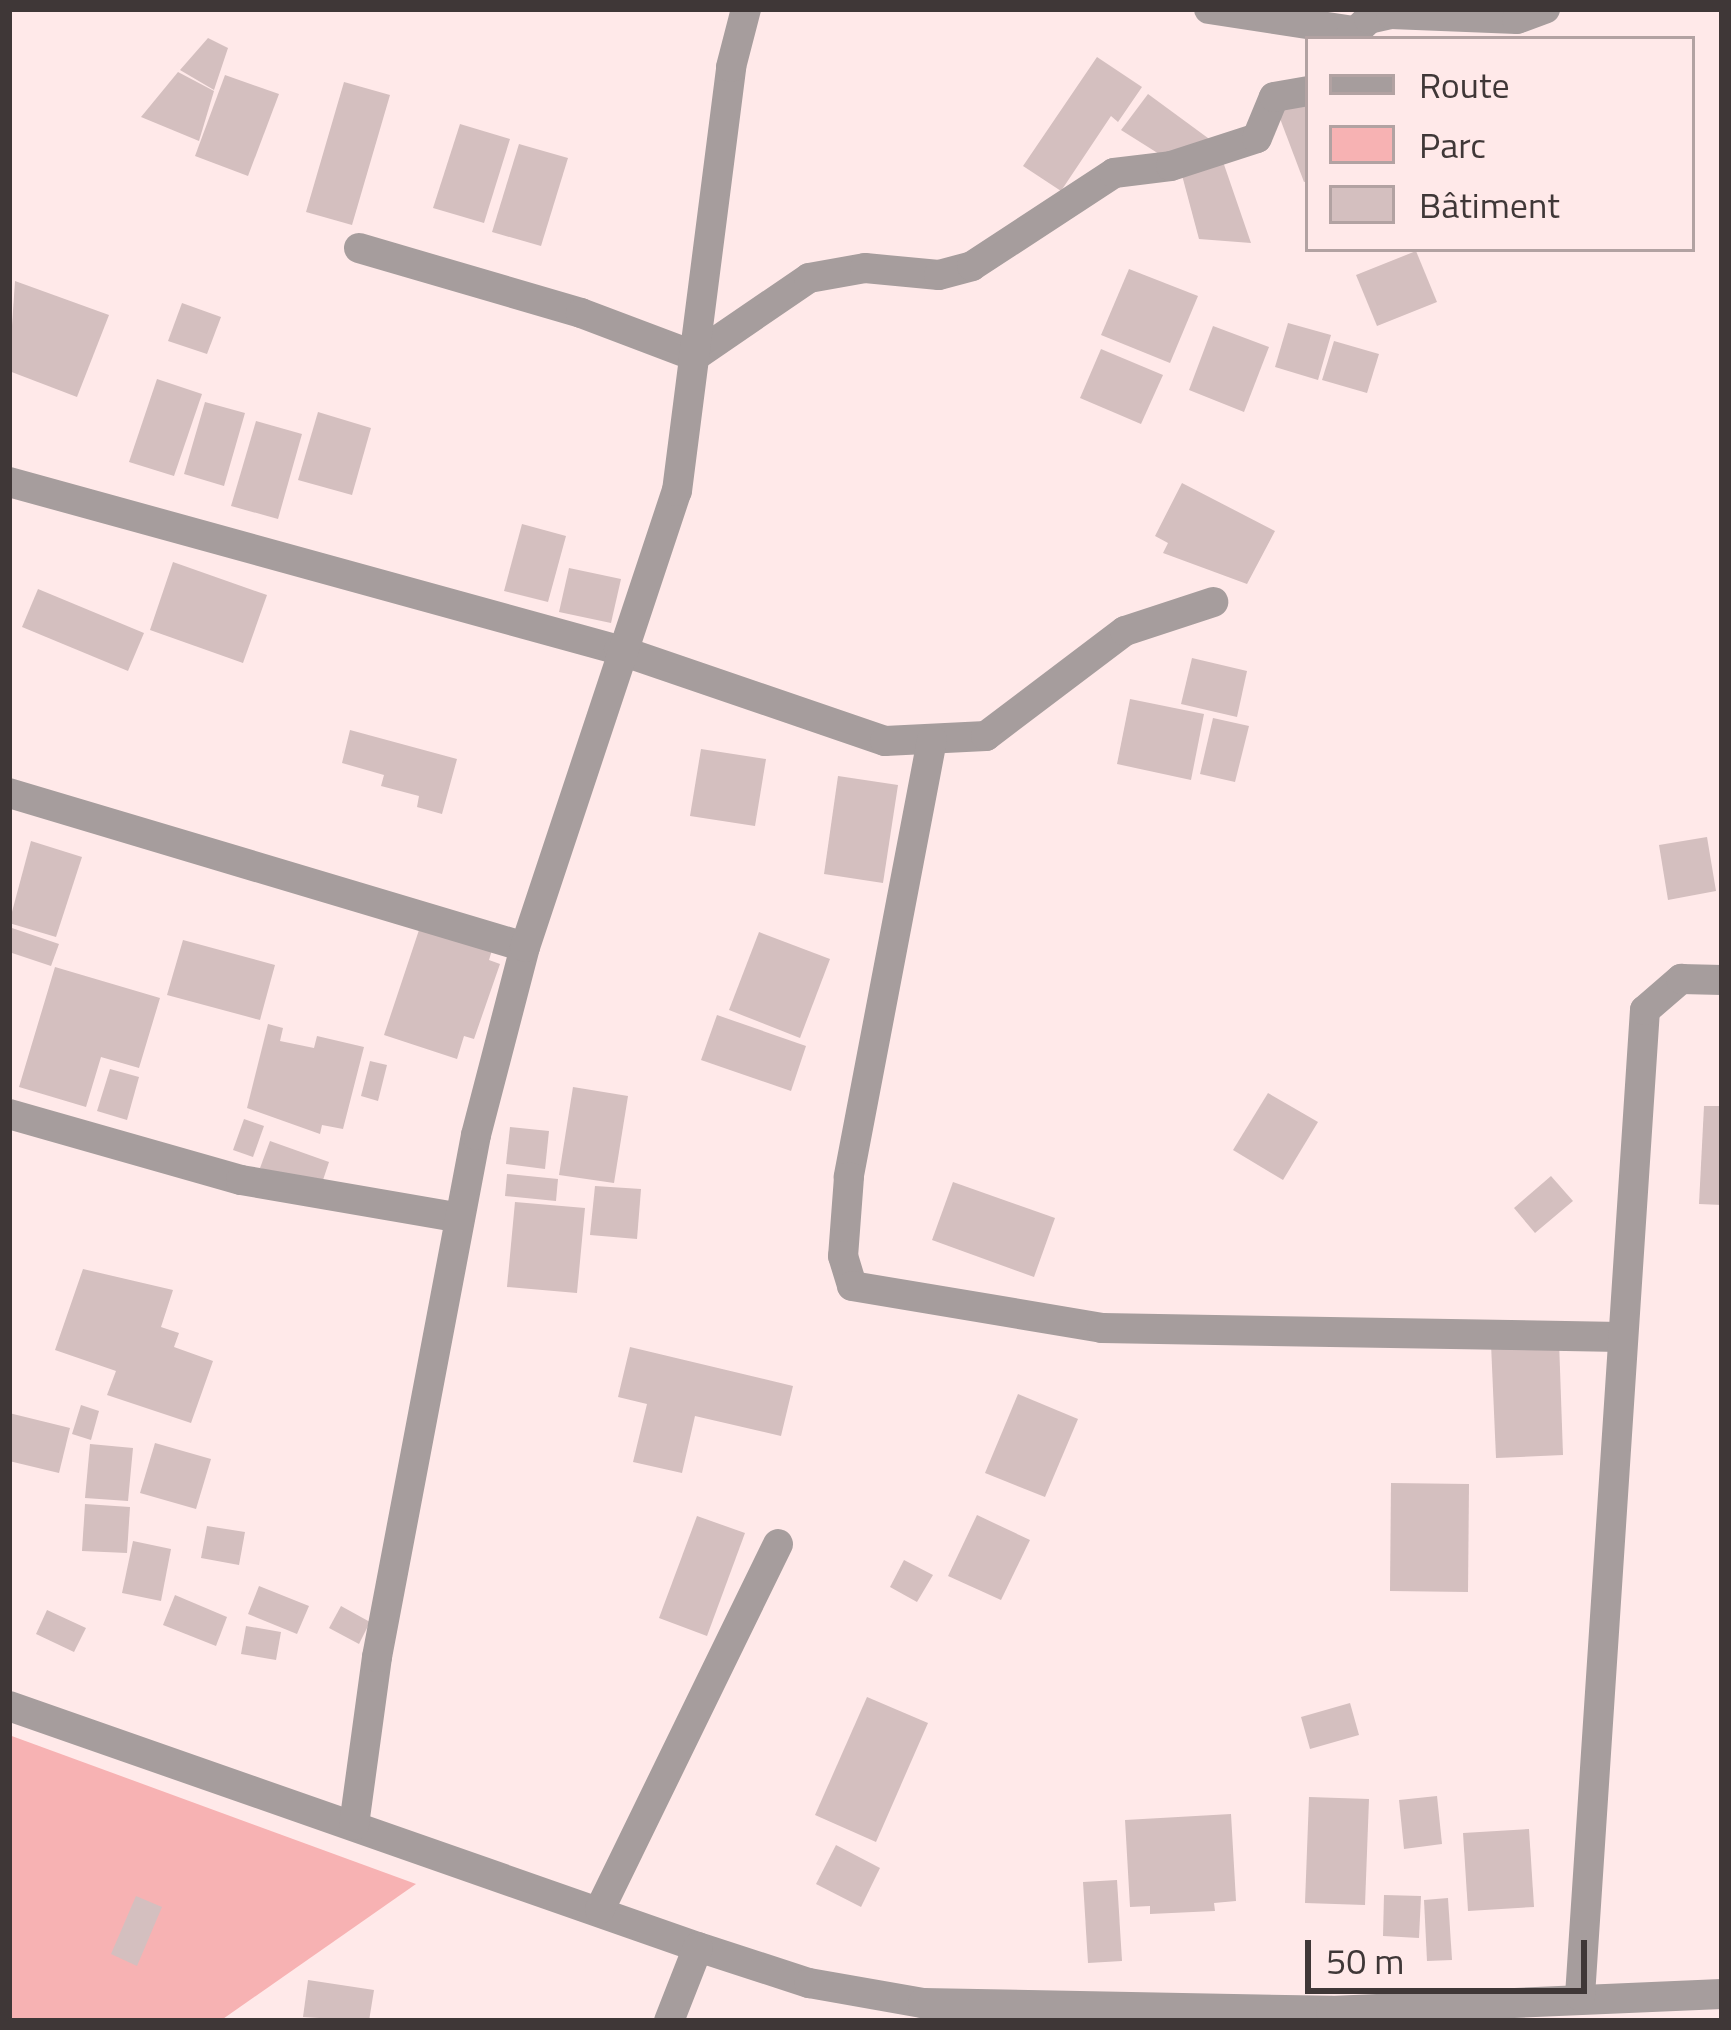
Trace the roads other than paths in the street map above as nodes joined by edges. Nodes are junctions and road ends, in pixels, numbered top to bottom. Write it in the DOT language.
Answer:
graph roads {
  1 [pos="746,9"];
  2 [pos="1209,9"];
  3 [pos="1545,9"];
  4 [pos="1350,35"];
  5 [pos="1305,92"];
  6 [pos="358,248"];
  7 [pos="695,356"];
  8 [pos="9,482"];
  9 [pos="1213,602"];
  10 [pos="619,650"];
  11 [pos="932,740"];
  12 [pos="9,793"];
  13 [pos="525,947"];
  14 [pos="1722,980"];
  15 [pos="9,1114"];
  16 [pos="460,1218"];
  17 [pos="1621,1337"];
  18 [pos="778,1544"];
  19 [pos="9,1706"];
  20 [pos="354,1825"];
  21 [pos="600,1909"];
  22 [pos="698,1947"];
  23 [pos="1722,1994"];
  24 [pos="1580,1996"];
  25 [pos="1330,2016"];
  26 [pos="669,2021"];
  1 -- 7 [label="street"];
  2 -- 4 [label="street"];
  3 -- 4 [label="street"];
  5 -- 7 [label="street"];
  6 -- 7 [label="street"];
  7 -- 10 [label="street"];
  8 -- 10 [label="street"];
  9 -- 11 [label="street"];
  10 -- 11 [label="street"];
  10 -- 13 [label="street"];
  11 -- 17 [label="street"];
  12 -- 13 [label="street"];
  13 -- 16 [label="street"];
  14 -- 17 [label="street"];
  15 -- 16 [label="street"];
  16 -- 20 [label="street"];
  17 -- 24 [label="street"];
  18 -- 21 [label="street"];
  19 -- 20 [label="street"];
  20 -- 21 [label="street"];
  21 -- 22 [label="street"];
  22 -- 25 [label="street"];
  22 -- 26 [label="street"];
  23 -- 24 [label="street"];
  24 -- 25 [label="street"];
}
